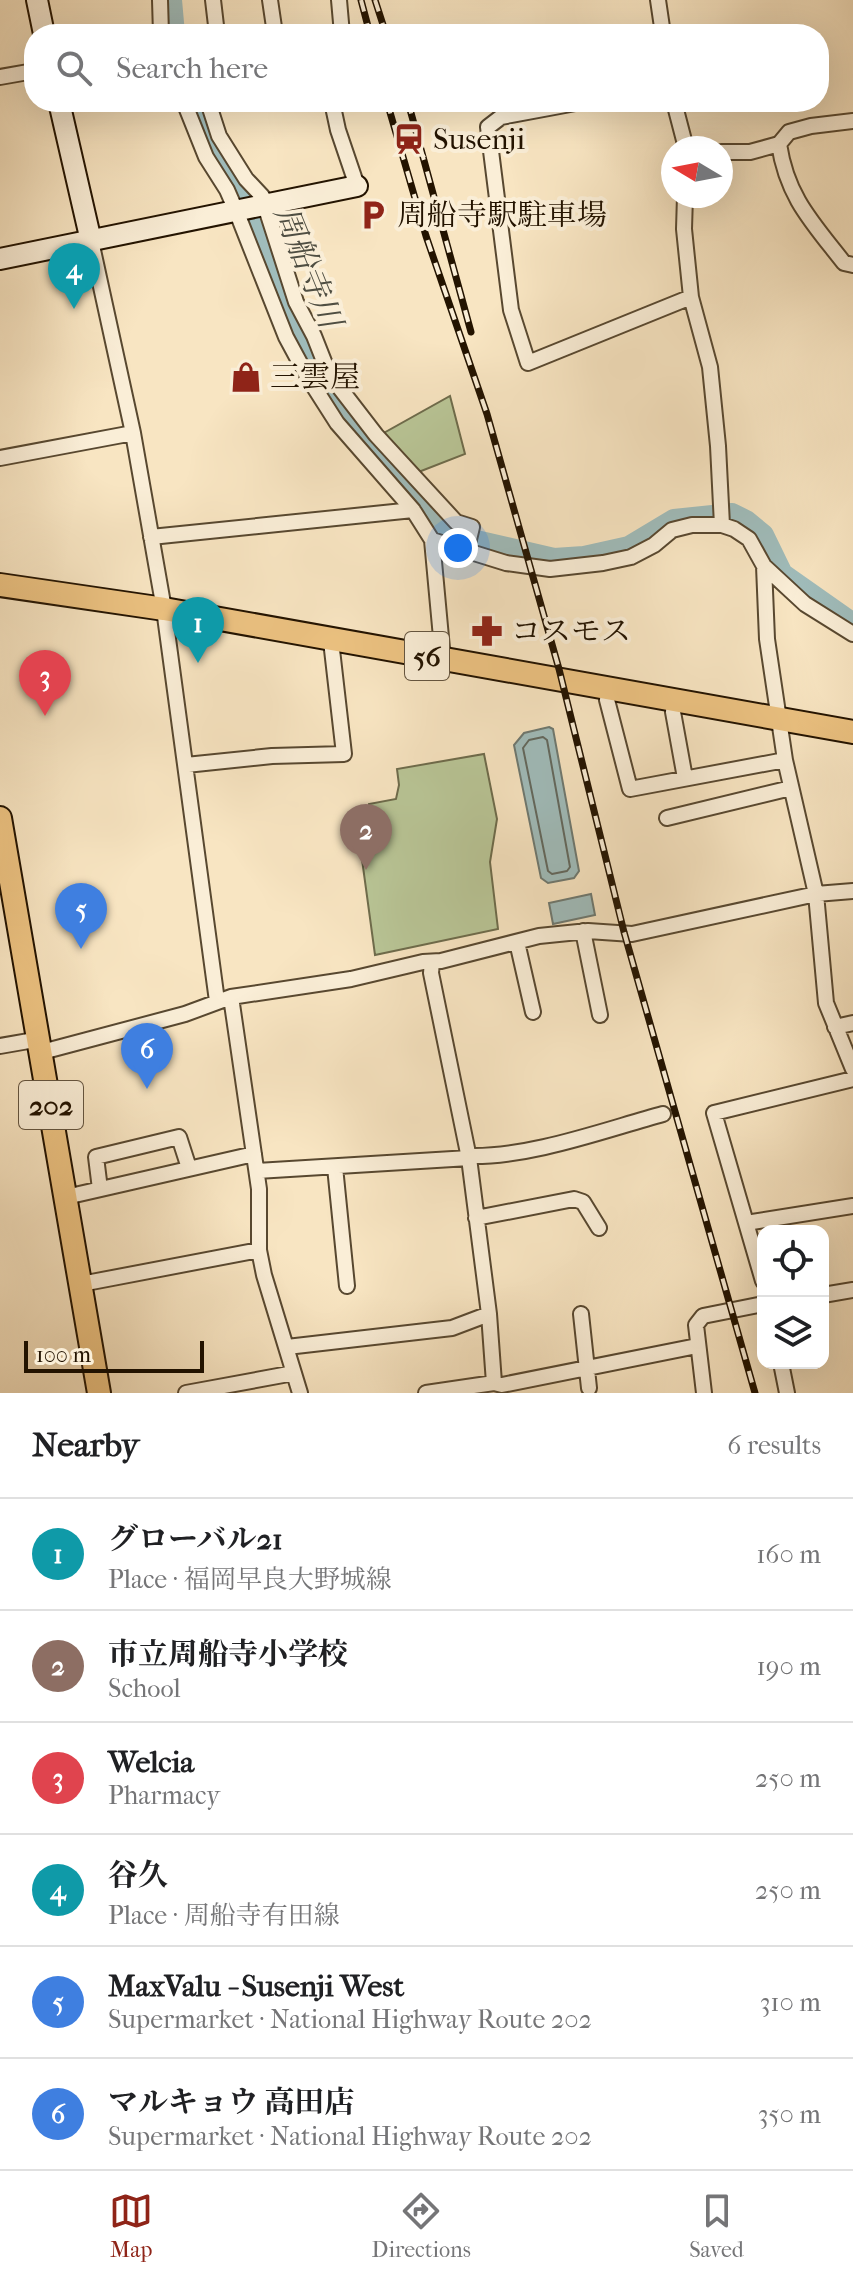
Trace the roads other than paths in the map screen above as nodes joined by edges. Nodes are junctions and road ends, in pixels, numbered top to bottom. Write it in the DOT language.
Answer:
graph roads {
  1 [pos="37,0"];
  2 [pos="160,0"];
  3 [pos="213,0"];
  4 [pos="270,0"];
  5 [pos="339,0"];
  6 [pos="658,0"];
  7 [pos="42,24"];
  8 [pos="161,24"];
  9 [pos="216,24"];
  10 [pos="274,24"];
  11 [pos="341,24"];
  12 [pos="662,24"];
  13 [pos="24,73"];
  14 [pos="0,77"];
  15 [pos="61,112"];
  16 [pos="188,112"];
  17 [pos="211,112"];
  18 [pos="334,112"];
  19 [pos="528,112"];
  20 [pos="677,112"];
  21 [pos="853,121"];
  22 [pos="683,136"];
  23 [pos="779,144"];
  24 [pos="733,152"];
  25 [pos="357,186"];
  26 [pos="265,207"];
  27 [pos="685,208"];
  28 [pos="240,212"];
  29 [pos="91,241"];
  30 [pos="0,259"];
  31 [pos="853,265"];
  32 [pos="691,297"];
  33 [pos="133,433"];
  34 [pos="0,458"];
  35 [pos="413,510"];
  36 [pos="722,525"];
  37 [pos="151,537"];
  38 [pos="432,540"];
  39 [pos="468,544"];
  40 [pos="764,566"];
  41 [pos="0,585"];
  42 [pos="164,609"];
  43 [pos="853,634"];
  44 [pos="331,641"];
  45 [pos="443,659"];
  46 [pos="608,688"];
  47 [pos="674,701"];
  48 [pos="779,719"];
  49 [pos="853,732"];
  50 [pos="785,760"];
  51 [pos="186,765"];
  52 [pos="685,778"];
  53 [pos="791,788"];
  54 [pos="0,818"];
  55 [pos="667,818"];
  56 [pos="4,860"];
  57 [pos="853,891"];
  58 [pos="816,894"];
  59 [pos="583,931"];
  60 [pos="517,942"];
  61 [pos="432,962"];
  62 [pos="224,999"];
  63 [pos="533,1012"];
  64 [pos="600,1015"];
  65 [pos="853,1023"];
  66 [pos="835,1027"];
  67 [pos="41,1045"];
  68 [pos="0,1046"];
  69 [pos="853,1069"];
  70 [pos="853,1079"];
  71 [pos="663,1114"];
  72 [pos="254,1154"];
  73 [pos="468,1157"];
  74 [pos="335,1167"];
  75 [pos="189,1168"];
  76 [pos="257,1171"];
  77 [pos="100,1189"];
  78 [pos="66,1197"];
  79 [pos="853,1206"];
  80 [pos="476,1218"];
  81 [pos="746,1223"];
  82 [pos="599,1228"];
  83 [pos="259,1250"];
  84 [pos="757,1261"];
  85 [pos="81,1284"];
  86 [pos="347,1286"];
  87 [pos="853,1290"];
  88 [pos="829,1294"];
  89 [pos="757,1305"];
  90 [pos="489,1314"];
  91 [pos="581,1314"];
  92 [pos="697,1346"];
  93 [pos="287,1347"];
  94 [pos="588,1368"];
  95 [pos="782,1369"];
  96 [pos="294,1373"];
  97 [pos="500,1387"];
  98 [pos="589,1388"];
  99 [pos="99,1393"];
  100 [pos="186,1393"];
  101 [pos="300,1393"];
  102 [pos="426,1393"];
  103 [pos="704,1393"];
  104 [pos="787,1393"];
  1 -- 7 [label="main road"];
  2 -- 8 [label="street"];
  3 -- 9 [label="street"];
  4 -- 10 [label="street"];
  5 -- 11 [label="street"];
  6 -- 12 [label="street"];
  13 -- 14 [label="street"];
  15 -- 29 [label="main road"];
  16 -- 28 [label="street"];
  17 -- 26 [label="street"];
  18 -- 25 [label="street"];
  19 -- 32 [label="street"];
  20 -- 22 [label="street"];
  21 -- 23 [label="street"];
  23 -- 24 [label="street"];
  23 -- 31 [label="street"];
  25 -- 26 [label="main road"];
  26 -- 28 [label="main road"];
  26 -- 39 [label="street"];
  27 -- 32 [label="street"];
  28 -- 29 [label="main road"];
  28 -- 35 [label="street"];
  29 -- 30 [label="main road"];
  29 -- 33 [label="street"];
  32 -- 36 [label="street"];
  33 -- 34 [label="street"];
  33 -- 37 [label="street"];
  35 -- 37 [label="street"];
  35 -- 38 [label="street"];
  36 -- 39 [label="street"];
  36 -- 40 [label="street"];
  37 -- 42 [label="street"];
  38 -- 39 [label="street"];
  38 -- 45 [label="street"];
  40 -- 43 [label="street"];
  40 -- 48 [label="street"];
  41 -- 42 [label="main road, 56"];
  42 -- 44 [label="main road, 56"];
  42 -- 51 [label="street"];
  44 -- 45 [label="main road, 56"];
  44 -- 51 [label="street"];
  45 -- 46 [label="main road, 56"];
  46 -- 47 [label="main road, 56"];
  46 -- 52 [label="street"];
  47 -- 48 [label="main road, 56"];
  47 -- 52 [label="street"];
  48 -- 49 [label="main road, 56"];
  48 -- 50 [label="street"];
  50 -- 52 [label="street"];
  50 -- 53 [label="street"];
  51 -- 62 [label="street"];
  53 -- 55 [label="street"];
  53 -- 58 [label="street"];
  54 -- 56 [label="main road, 202"];
  56 -- 67 [label="main road, 202"];
  57 -- 58 [label="street"];
  58 -- 59 [label="street"];
  58 -- 66 [label="street"];
  59 -- 60 [label="street"];
  59 -- 64 [label="street"];
  60 -- 61 [label="street"];
  60 -- 63 [label="street"];
  61 -- 62 [label="street"];
  61 -- 73 [label="street"];
  62 -- 67 [label="street"];
  62 -- 72 [label="street"];
  65 -- 66 [label="street"];
  66 -- 69 [label="street"];
  67 -- 68 [label="street"];
  67 -- 78 [label="main road, 202"];
  70 -- 81 [label="street"];
  71 -- 73 [label="street"];
  72 -- 75 [label="street"];
  72 -- 76 [label="street"];
  73 -- 74 [label="street"];
  73 -- 80 [label="street"];
  74 -- 76 [label="street"];
  74 -- 86 [label="street"];
  75 -- 77 [label="street"];
  75 -- 77 [label="street"];
  76 -- 83 [label="street"];
  77 -- 78 [label="street"];
  78 -- 85 [label="main road, 202"];
  79 -- 81 [label="street"];
  80 -- 82 [label="street"];
  80 -- 90 [label="street"];
  81 -- 84 [label="street"];
  83 -- 85 [label="street"];
  83 -- 93 [label="street"];
  85 -- 99 [label="main road, 202"];
  87 -- 88 [label="street"];
  89 -- 92 [label="street"];
  90 -- 93 [label="street"];
  90 -- 97 [label="street"];
  91 -- 94 [label="street"];
  92 -- 94 [label="street"];
  92 -- 103 [label="street"];
  93 -- 96 [label="street"];
  94 -- 97 [label="street"];
  94 -- 98 [label="street"];
  95 -- 104 [label="street"];
  96 -- 100 [label="street"];
  96 -- 101 [label="street"];
  97 -- 102 [label="street"];
}
